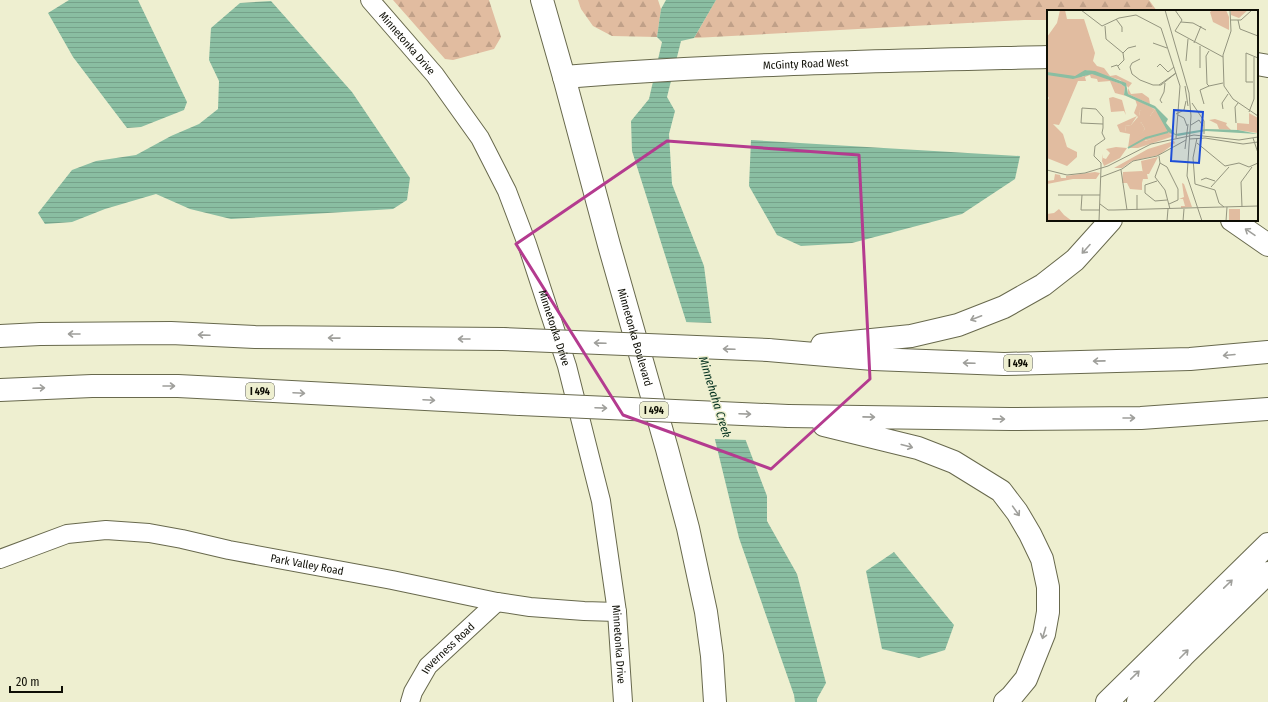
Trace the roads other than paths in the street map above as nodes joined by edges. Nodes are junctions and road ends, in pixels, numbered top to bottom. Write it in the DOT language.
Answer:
graph roads {
  1 [pos="370,0"];
  2 [pos="542,0"];
  3 [pos="1047,57"];
  4 [pos="1258,64"];
  5 [pos="1268,66"];
  6 [pos="564,77"];
  7 [pos="1110,221"];
  8 [pos="1233,221"];
  9 [pos="1268,245"];
  10 [pos="0,336"];
  11 [pos="768,350"];
  12 [pos="1268,352"];
  13 [pos="0,390"];
  14 [pos="1268,409"];
  15 [pos="788,416"];
  16 [pos="1268,544"];
  17 [pos="0,559"];
  18 [pos="1268,573"];
  19 [pos="497,602"];
  20 [pos="617,612"];
  21 [pos="410,702"];
  22 [pos="623,702"];
  23 [pos="714,702"];
  24 [pos="1005,702"];
  25 [pos="1107,702"];
  26 [pos="1138,702"];
  1 -- 20 [label="street, Minnetonka Drive"];
  2 -- 6 [label="main road, Minnetonka Boulevard"];
  3 -- 6 [label="main road, McGinty Road West"];
  4 -- 5 [label="main road"];
  6 -- 23 [label="main road, Minnetonka Boulevard"];
  7 -- 11 [label="main road, one-way"];
  9 -- 8 [label="main road, one-way"];
  11 -- 10 [label="main road, I 494, one-way, bridge"];
  12 -- 11 [label="main road, I 494, one-way"];
  13 -- 15 [label="main road, I 494, one-way, bridge"];
  15 -- 14 [label="main road, I 494, one-way"];
  15 -- 24 [label="main road, one-way"];
  25 -- 16 [label="main road, one-way"];
  17 -- 19 [label="street, Park Valley Road"];
  26 -- 18 [label="main road, one-way"];
  19 -- 20 [label="street, Park Valley Road"];
  19 -- 21 [label="street, Inverness Road"];
  20 -- 22 [label="street, Minnetonka Drive"];
}
